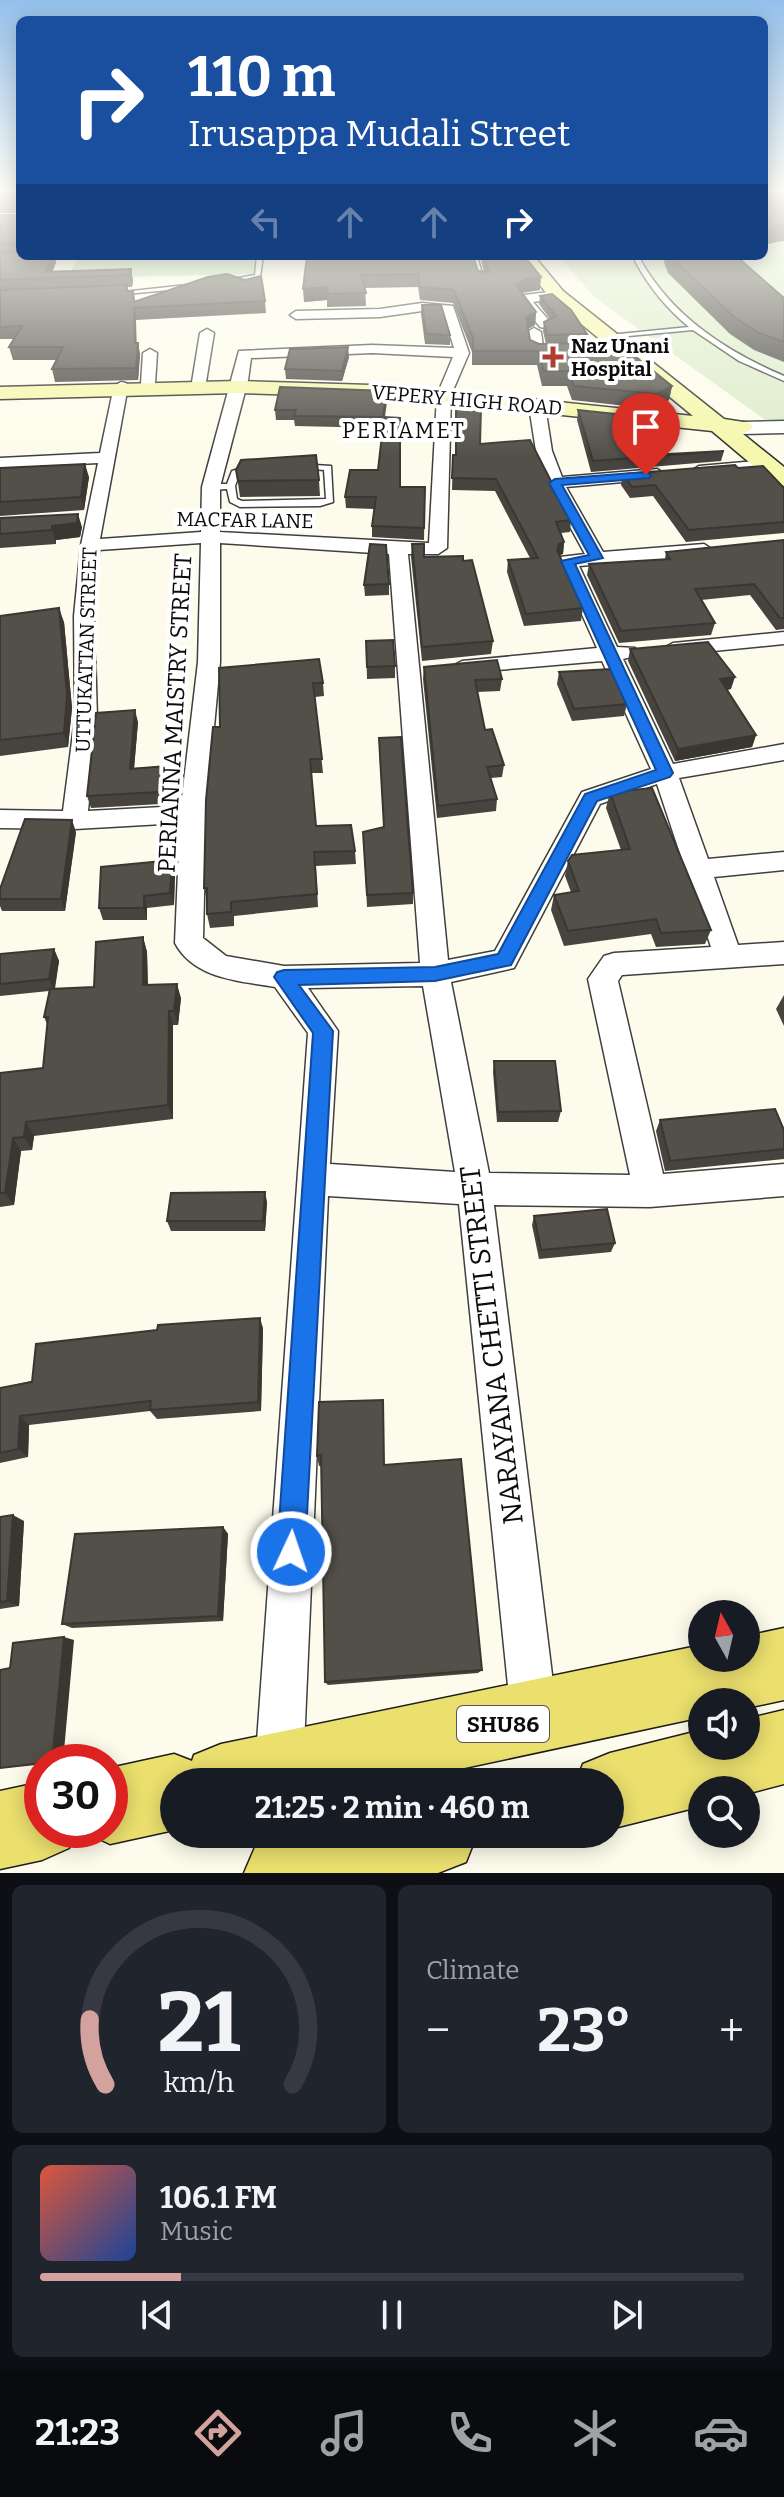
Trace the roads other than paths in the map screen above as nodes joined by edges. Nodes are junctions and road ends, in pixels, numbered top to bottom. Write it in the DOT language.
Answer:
graph roads {
  1 [pos="231,280"];
  2 [pos="545,280"];
  3 [pos="561,280"];
  4 [pos="648,280"];
  5 [pos="221,282"];
  6 [pos="190,287"];
  7 [pos="111,293"];
  8 [pos="557,295"];
  9 [pos="296,315"];
  10 [pos="695,328"];
  11 [pos="207,333"];
  12 [pos="607,344"];
  13 [pos="150,353"];
  14 [pos="462,353"];
  15 [pos="784,379"];
  16 [pos="199,382"];
  17 [pos="148,384"];
  18 [pos="239,384"];
  19 [pos="0,387"];
  20 [pos="120,388"];
  21 [pos="446,391"];
  22 [pos="0,393"];
  23 [pos="537,406"];
  24 [pos="727,425"];
  25 [pos="784,427"];
  26 [pos="105,458"];
  27 [pos="0,463"];
  28 [pos="290,467"];
  29 [pos="259,468"];
  30 [pos="778,469"];
  31 [pos="555,483"];
  32 [pos="221,486"];
  33 [pos="211,537"];
  34 [pos="90,545"];
  35 [pos="724,548"];
  36 [pos="398,549"];
  37 [pos="597,558"];
  38 [pos="784,638"];
  39 [pos="610,654"];
  40 [pos="424,670"];
  41 [pos="784,752"];
  42 [pos="665,773"];
  43 [pos="193,814"];
  44 [pos="0,819"];
  45 [pos="75,820"];
  46 [pos="784,861"];
  47 [pos="697,869"];
  48 [pos="784,953"];
  49 [pos="728,956"];
  50 [pos="435,974"];
  51 [pos="284,977"];
  52 [pos="312,1179"];
  53 [pos="784,1180"];
  54 [pos="475,1189"];
  55 [pos="650,1191"];
  56 [pos="784,1664"];
  57 [pos="535,1717"];
  58 [pos="784,1747"];
  59 [pos="251,1768"];
  60 [pos="289,1768"];
  61 [pos="624,1787"];
  62 [pos="160,1795"];
  63 [pos="128,1802"];
  64 [pos="24,1825"];
  65 [pos="0,1830"];
  66 [pos="383,1848"];
  67 [pos="284,1873"];
  1 -- 5 [label="lane"];
  2 -- 8 [label="main road"];
  3 -- 12 [label="main road"];
  4 -- 10 [label="lane"];
  6 -- 7 [label="lane"];
  8 -- 12 [label="main road"];
  8 -- 12 [label="street"];
  9 -- 14 [label="street"];
  10 -- 12 [label="lane"];
  10 -- 15 [label="lane"];
  11 -- 16 [label="street"];
  12 -- 24 [label="main road"];
  13 -- 17 [label="street"];
  14 -- 18 [label="street, PERIANNA MAISTRY STREET"];
  14 -- 21 [label="street"];
  16 -- 17 [label="main road, VEPERY HIGH ROAD"];
  16 -- 18 [label="main road, VEPERY HIGH ROAD"];
  17 -- 20 [label="main road, VEPERY HIGH ROAD"];
  18 -- 20 [label="main road, VEPERY HIGH ROAD"];
  18 -- 21 [label="main road, VEPERY HIGH ROAD"];
  18 -- 32 [label="street, PERIANNA MAISTRY STREET"];
  19 -- 20 [label="main road, VEPERY HIGH ROAD"];
  20 -- 22 [label="main road, VEPERY HIGH ROAD"];
  20 -- 26 [label="street, UTTUKATTAN STREET"];
  21 -- 23 [label="main road, VEPERY HIGH ROAD"];
  21 -- 24 [label="main road, VEPERY HIGH ROAD"];
  21 -- 36 [label="street, MACFAR LANE"];
  23 -- 24 [label="main road, VEPERY HIGH ROAD"];
  23 -- 31 [label="street"];
  24 -- 25 [label="street"];
  24 -- 30 [label="main road"];
  26 -- 27 [label="street"];
  26 -- 34 [label="street, UTTUKATTAN STREET"];
  28 -- 32 [label="lane"];
  29 -- 32 [label="lane"];
  30 -- 31 [label="street"];
  31 -- 37 [label="street"];
  32 -- 33 [label="street, PERIANNA MAISTRY STREET"];
  33 -- 34 [label="street, MACFAR LANE"];
  33 -- 36 [label="street, MACFAR LANE"];
  33 -- 43 [label="street, PERIANNA MAISTRY STREET"];
  34 -- 45 [label="street, UTTUKATTAN STREET"];
  35 -- 37 [label="street"];
  36 -- 40 [label="street, NARAYANA CHETTI STREET"];
  37 -- 39 [label="street"];
  38 -- 39 [label="street"];
  39 -- 40 [label="street"];
  39 -- 42 [label="street"];
  40 -- 50 [label="street, NARAYANA CHETTI STREET"];
  41 -- 42 [label="street"];
  42 -- 47 [label="street"];
  42 -- 50 [label="street"];
  43 -- 45 [label="street"];
  43 -- 51 [label="street, PERIANNA MAISTRY STREET"];
  44 -- 45 [label="street"];
  46 -- 47 [label="street"];
  47 -- 49 [label="street"];
  48 -- 49 [label="street"];
  49 -- 55 [label="street"];
  50 -- 51 [label="street"];
  50 -- 54 [label="street, NARAYANA CHETTI STREET"];
  51 -- 52 [label="street"];
  52 -- 54 [label="street"];
  52 -- 59 [label="street"];
  53 -- 55 [label="street"];
  54 -- 55 [label="street"];
  54 -- 57 [label="street, NARAYANA CHETTI STREET"];
  56 -- 57 [label="main road, SHU86"];
  57 -- 60 [label="main road, SHU86"];
  58 -- 61 [label="main road"];
  62 -- 63 [label="main road"];
  64 -- 65 [label="main road"];
  66 -- 67 [label="main road"];
}
